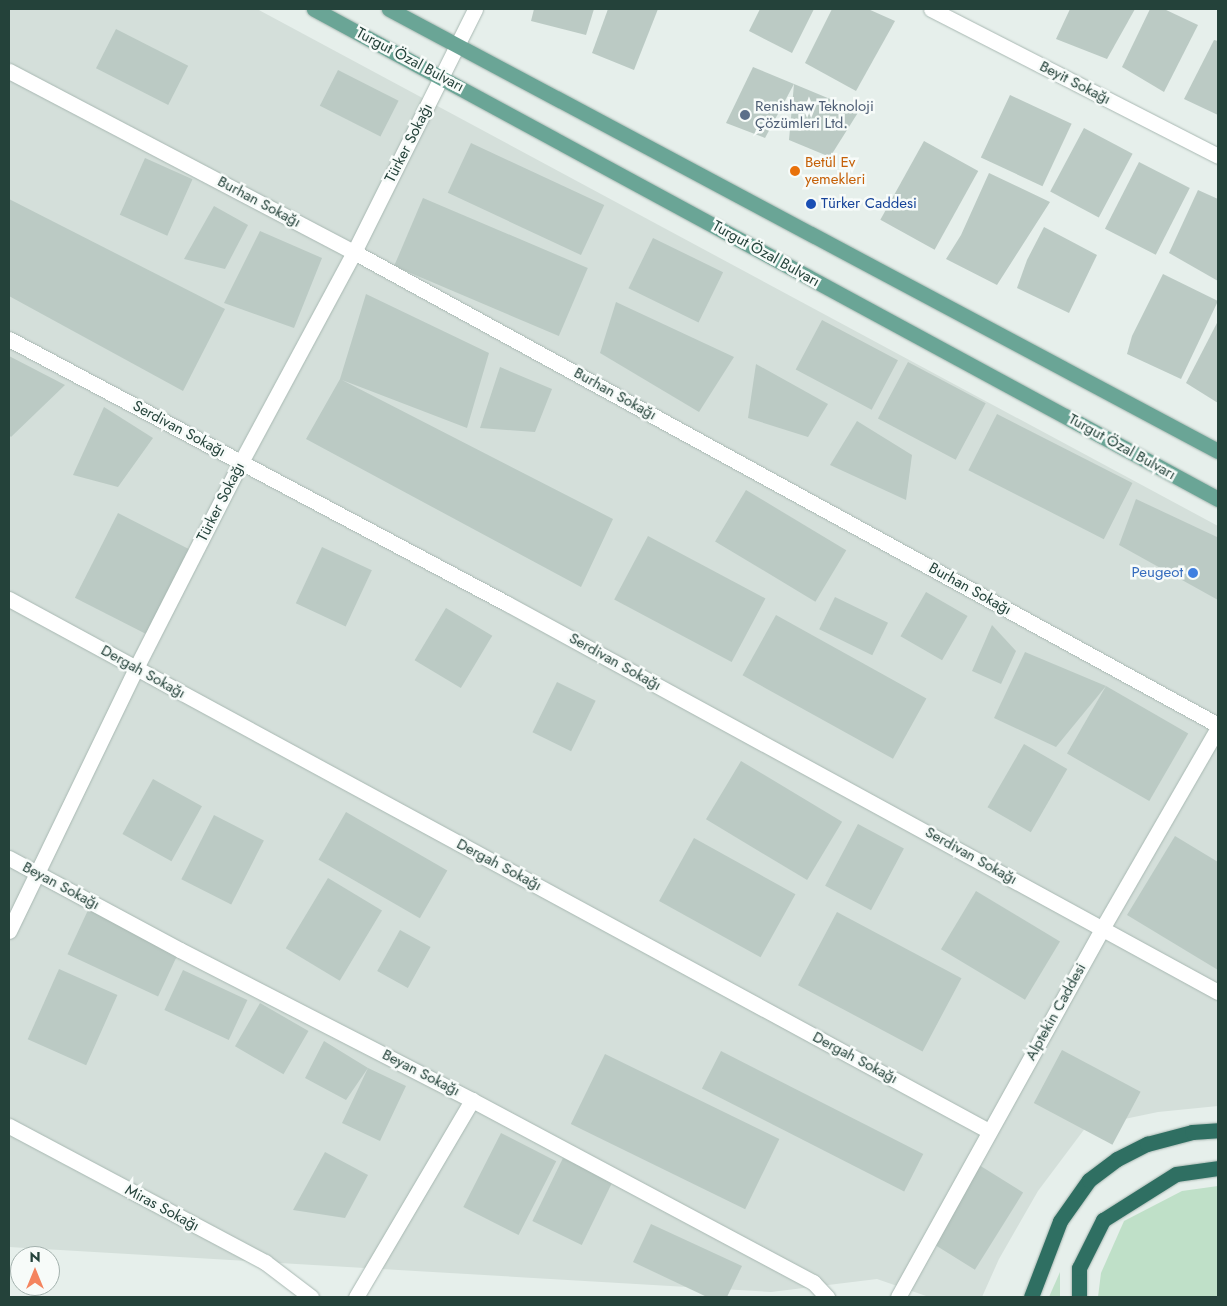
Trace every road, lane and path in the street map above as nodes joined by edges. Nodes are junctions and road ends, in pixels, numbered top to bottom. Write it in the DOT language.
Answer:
graph roads {
  1 [pos="314,9"];
  2 [pos="389,9"];
  3 [pos="475,9"];
  4 [pos="932,9"];
  5 [pos="457,45"];
  6 [pos="9,71"];
  7 [pos="442,77"];
  8 [pos="1218,156"];
  9 [pos="354,252"];
  10 [pos="9,339"];
  11 [pos="1218,452"];
  12 [pos="240,462"];
  13 [pos="1218,499"];
  14 [pos="9,599"];
  15 [pos="136,668"];
  16 [pos="1218,726"];
  17 [pos="9,858"];
  18 [pos="38,874"];
  19 [pos="1103,928"];
  20 [pos="9,931"];
  21 [pos="1218,992"];
  22 [pos="472,1100"];
  23 [pos="9,1126"];
  24 [pos="1218,1130"];
  25 [pos="989,1131"];
  26 [pos="1218,1168"];
  27 [pos="311,1297"];
  28 [pos="356,1297"];
  29 [pos="827,1297"];
  30 [pos="898,1297"];
  31 [pos="1031,1297"];
  32 [pos="1079,1297"];
  1 -- 7 [label="main road, Turgut Özal Bulvarı"];
  2 -- 5 [label="main road"];
  3 -- 5 [label="street"];
  4 -- 8 [label="street, Beyit Sokağı"];
  5 -- 7 [label="street"];
  5 -- 11 [label="main road"];
  6 -- 9 [label="street, Burhan Sokağı"];
  7 -- 9 [label="street, Türker Sokağı"];
  7 -- 13 [label="main road, Turgut Özal Bulvarı"];
  9 -- 12 [label="street, Türker Sokağı"];
  9 -- 16 [label="street, Burhan Sokağı"];
  10 -- 12 [label="street, Serdivan Sokağı"];
  12 -- 15 [label="street, Türker Sokağı"];
  12 -- 19 [label="street, Serdivan Sokağı"];
  14 -- 15 [label="street, Dergah Sokağı"];
  15 -- 18 [label="street, Türker Sokağı"];
  15 -- 25 [label="street, Dergah Sokağı"];
  16 -- 19 [label="street, Alptekin Caddesi"];
  17 -- 18 [label="street, Beyan Sokağı"];
  18 -- 20 [label="street, Türker Sokağı"];
  18 -- 22 [label="street, Beyan Sokağı"];
  19 -- 21 [label="street, Serdivan Sokağı"];
  19 -- 25 [label="street, Alptekin Caddesi"];
  22 -- 28 [label="street"];
  22 -- 29 [label="street, Beyan Sokağı"];
  23 -- 27 [label="street, Miras Sokağı"];
  24 -- 31 [label="highway"];
  25 -- 30 [label="street, Alptekin Caddesi"];
  26 -- 32 [label="highway"];
}
